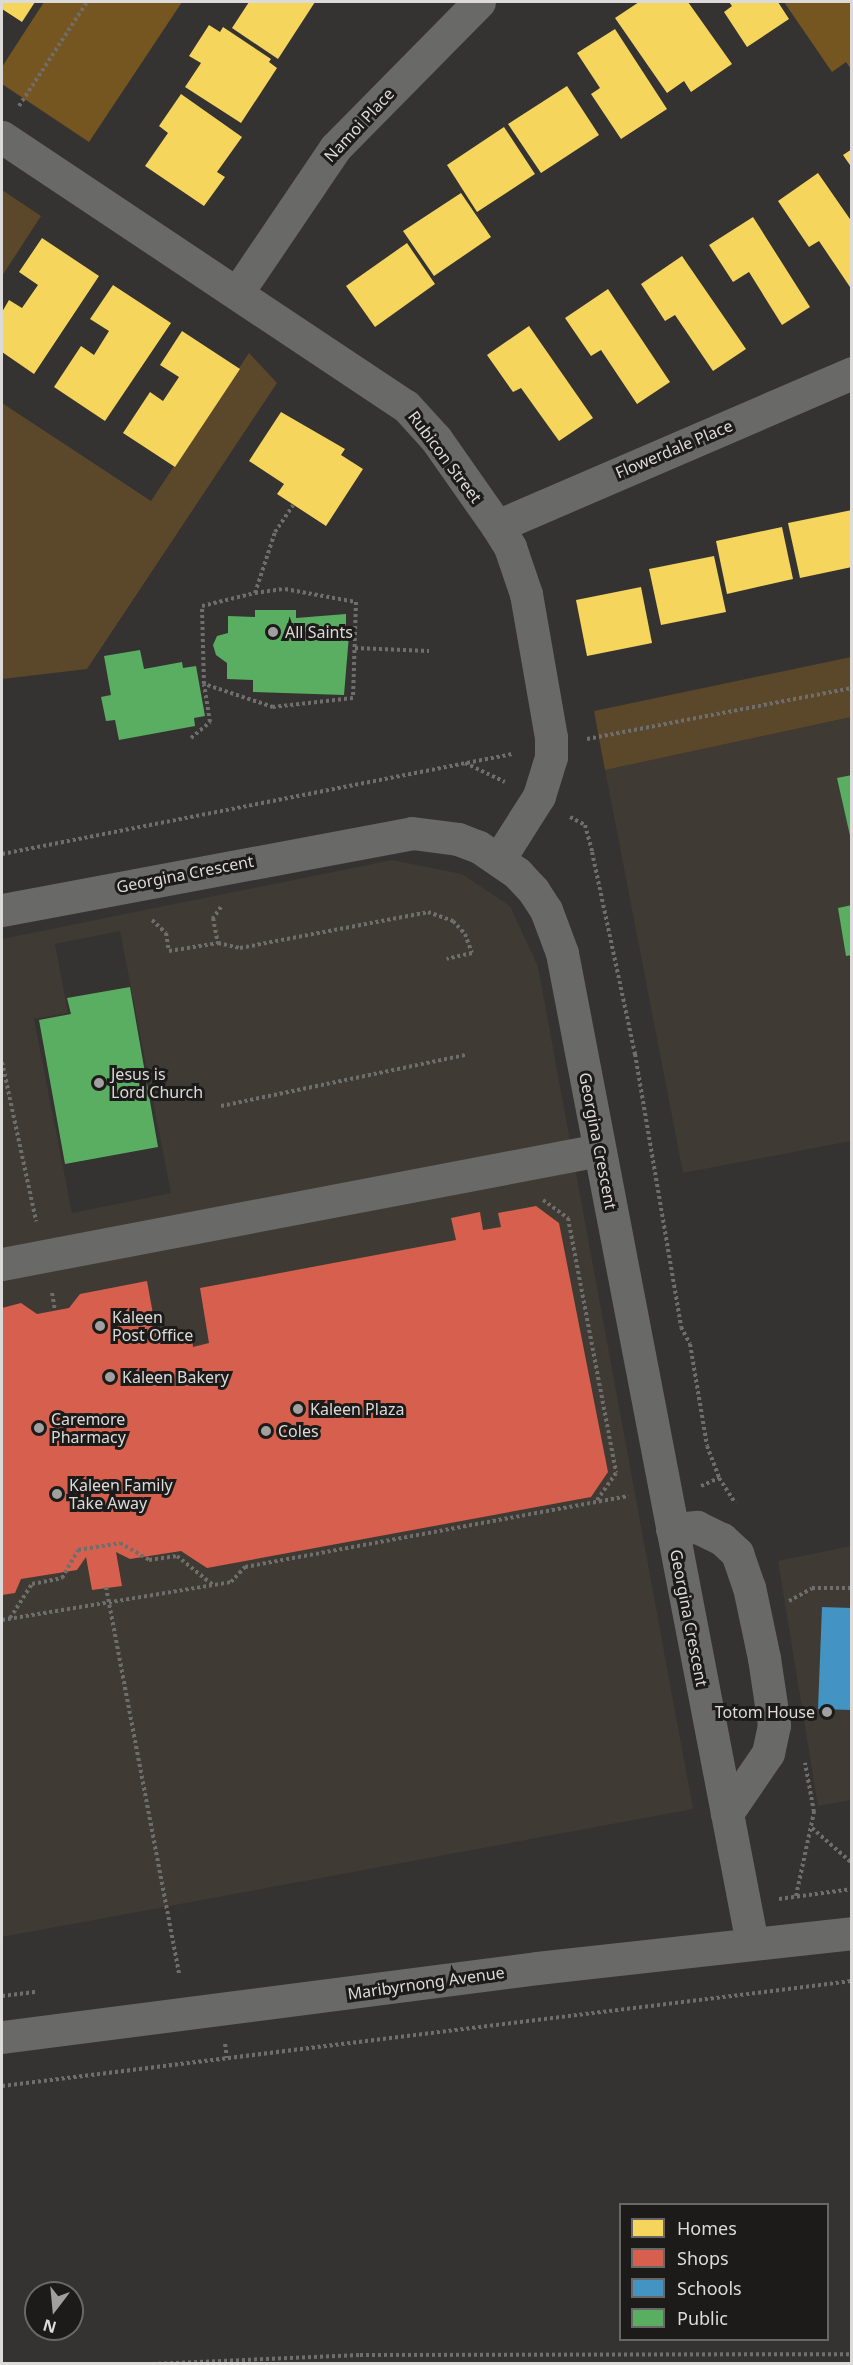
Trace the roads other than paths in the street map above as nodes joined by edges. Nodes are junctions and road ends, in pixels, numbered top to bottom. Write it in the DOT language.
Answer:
graph roads {
  1 [pos="479,2"];
  2 [pos="8,125"];
  3 [pos="237,293"];
  4 [pos="852,373"];
  5 [pos="497,526"];
  6 [pos="500,859"];
  7 [pos="2,910"];
  8 [pos="599,1150"];
  9 [pos="2,1264"];
  10 [pos="672,1528"];
  11 [pos="727,1813"];
  12 [pos="852,1933"];
  13 [pos="752,1943"];
  14 [pos="2,2037"];
  1 -- 3 [label="street, Namoi Place"];
  2 -- 3 [label="street, Rubicon Street"];
  3 -- 5 [label="street, Rubicon Street"];
  4 -- 5 [label="street, Flowerdale Place"];
  5 -- 6 [label="street, Rubicon Street"];
  6 -- 7 [label="street, Georgina Crescent"];
  6 -- 8 [label="street, Georgina Crescent"];
  8 -- 9 [label="street"];
  8 -- 10 [label="street, Georgina Crescent"];
  10 -- 11 [label="street, Georgina Crescent"];
  10 -- 11 [label="street"];
  11 -- 13 [label="street, Georgina Crescent"];
  12 -- 13 [label="street, Maribyrnong Avenue"];
  13 -- 14 [label="street, Maribyrnong Avenue"];
}
